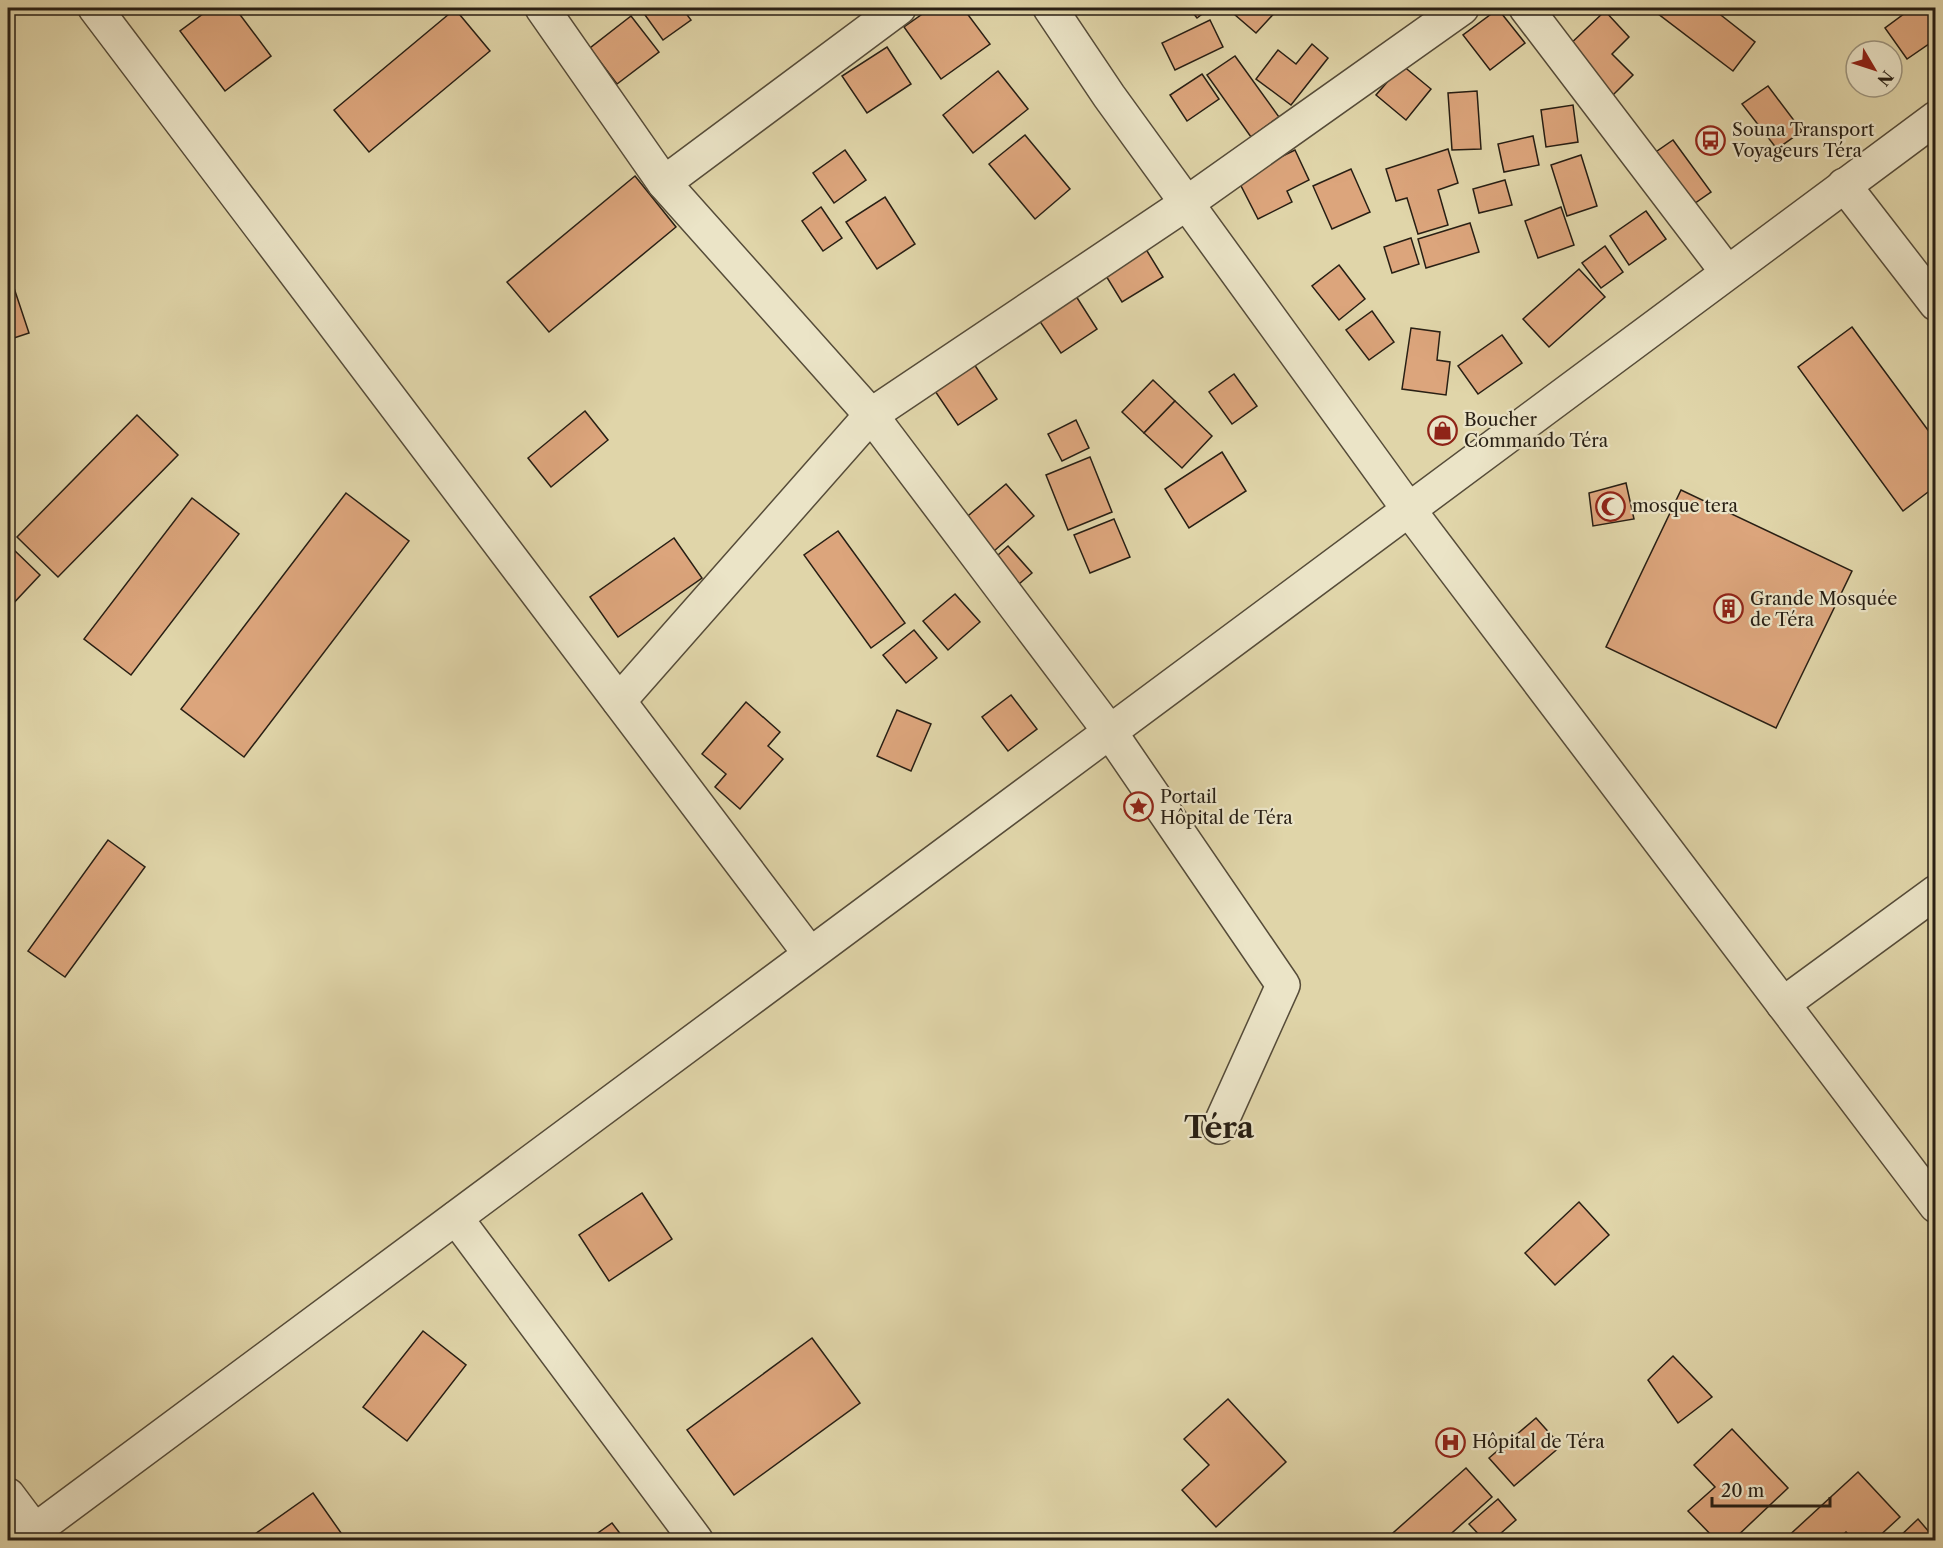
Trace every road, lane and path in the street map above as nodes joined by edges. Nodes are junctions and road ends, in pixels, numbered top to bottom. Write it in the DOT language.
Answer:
graph roads {
  1 [pos="95,8"];
  2 [pos="542,8"];
  3 [pos="899,8"];
  4 [pos="1050,8"];
  5 [pos="1462,8"];
  6 [pos="1526,8"];
  7 [pos="1935,118"];
  8 [pos="664,183"];
  9 [pos="1844,186"];
  10 [pos="1187,203"];
  11 [pos="1727,272"];
  12 [pos="1935,304"];
  13 [pos="871,415"];
  14 [pos="1409,510"];
  15 [pos="619,701"];
  16 [pos="1110,732"];
  17 [pos="1935,892"];
  18 [pos="810,954"];
  19 [pos="1783,1004"];
  20 [pos="1219,1127"];
  21 [pos="1935,1206"];
  22 [pos="456,1218"];
  23 [pos="8,1495"];
  24 [pos="29,1536"];
  25 [pos="696,1540"];
  1 -- 15 [label="street"];
  2 -- 8 [label="street"];
  3 -- 8 [label="street"];
  4 -- 10 [label="street"];
  5 -- 10 [label="street"];
  6 -- 11 [label="street"];
  7 -- 9 [label="street"];
  8 -- 13 [label="street"];
  9 -- 11 [label="street"];
  9 -- 12 [label="street"];
  10 -- 13 [label="street"];
  10 -- 14 [label="street"];
  11 -- 14 [label="street"];
  13 -- 15 [label="street"];
  13 -- 16 [label="street"];
  14 -- 16 [label="street"];
  14 -- 19 [label="street"];
  15 -- 18 [label="street"];
  16 -- 18 [label="street"];
  16 -- 20 [label="street"];
  17 -- 19 [label="street"];
  18 -- 22 [label="street"];
  19 -- 21 [label="street"];
  22 -- 24 [label="street"];
  22 -- 25 [label="street"];
  23 -- 24 [label="street"];
}
